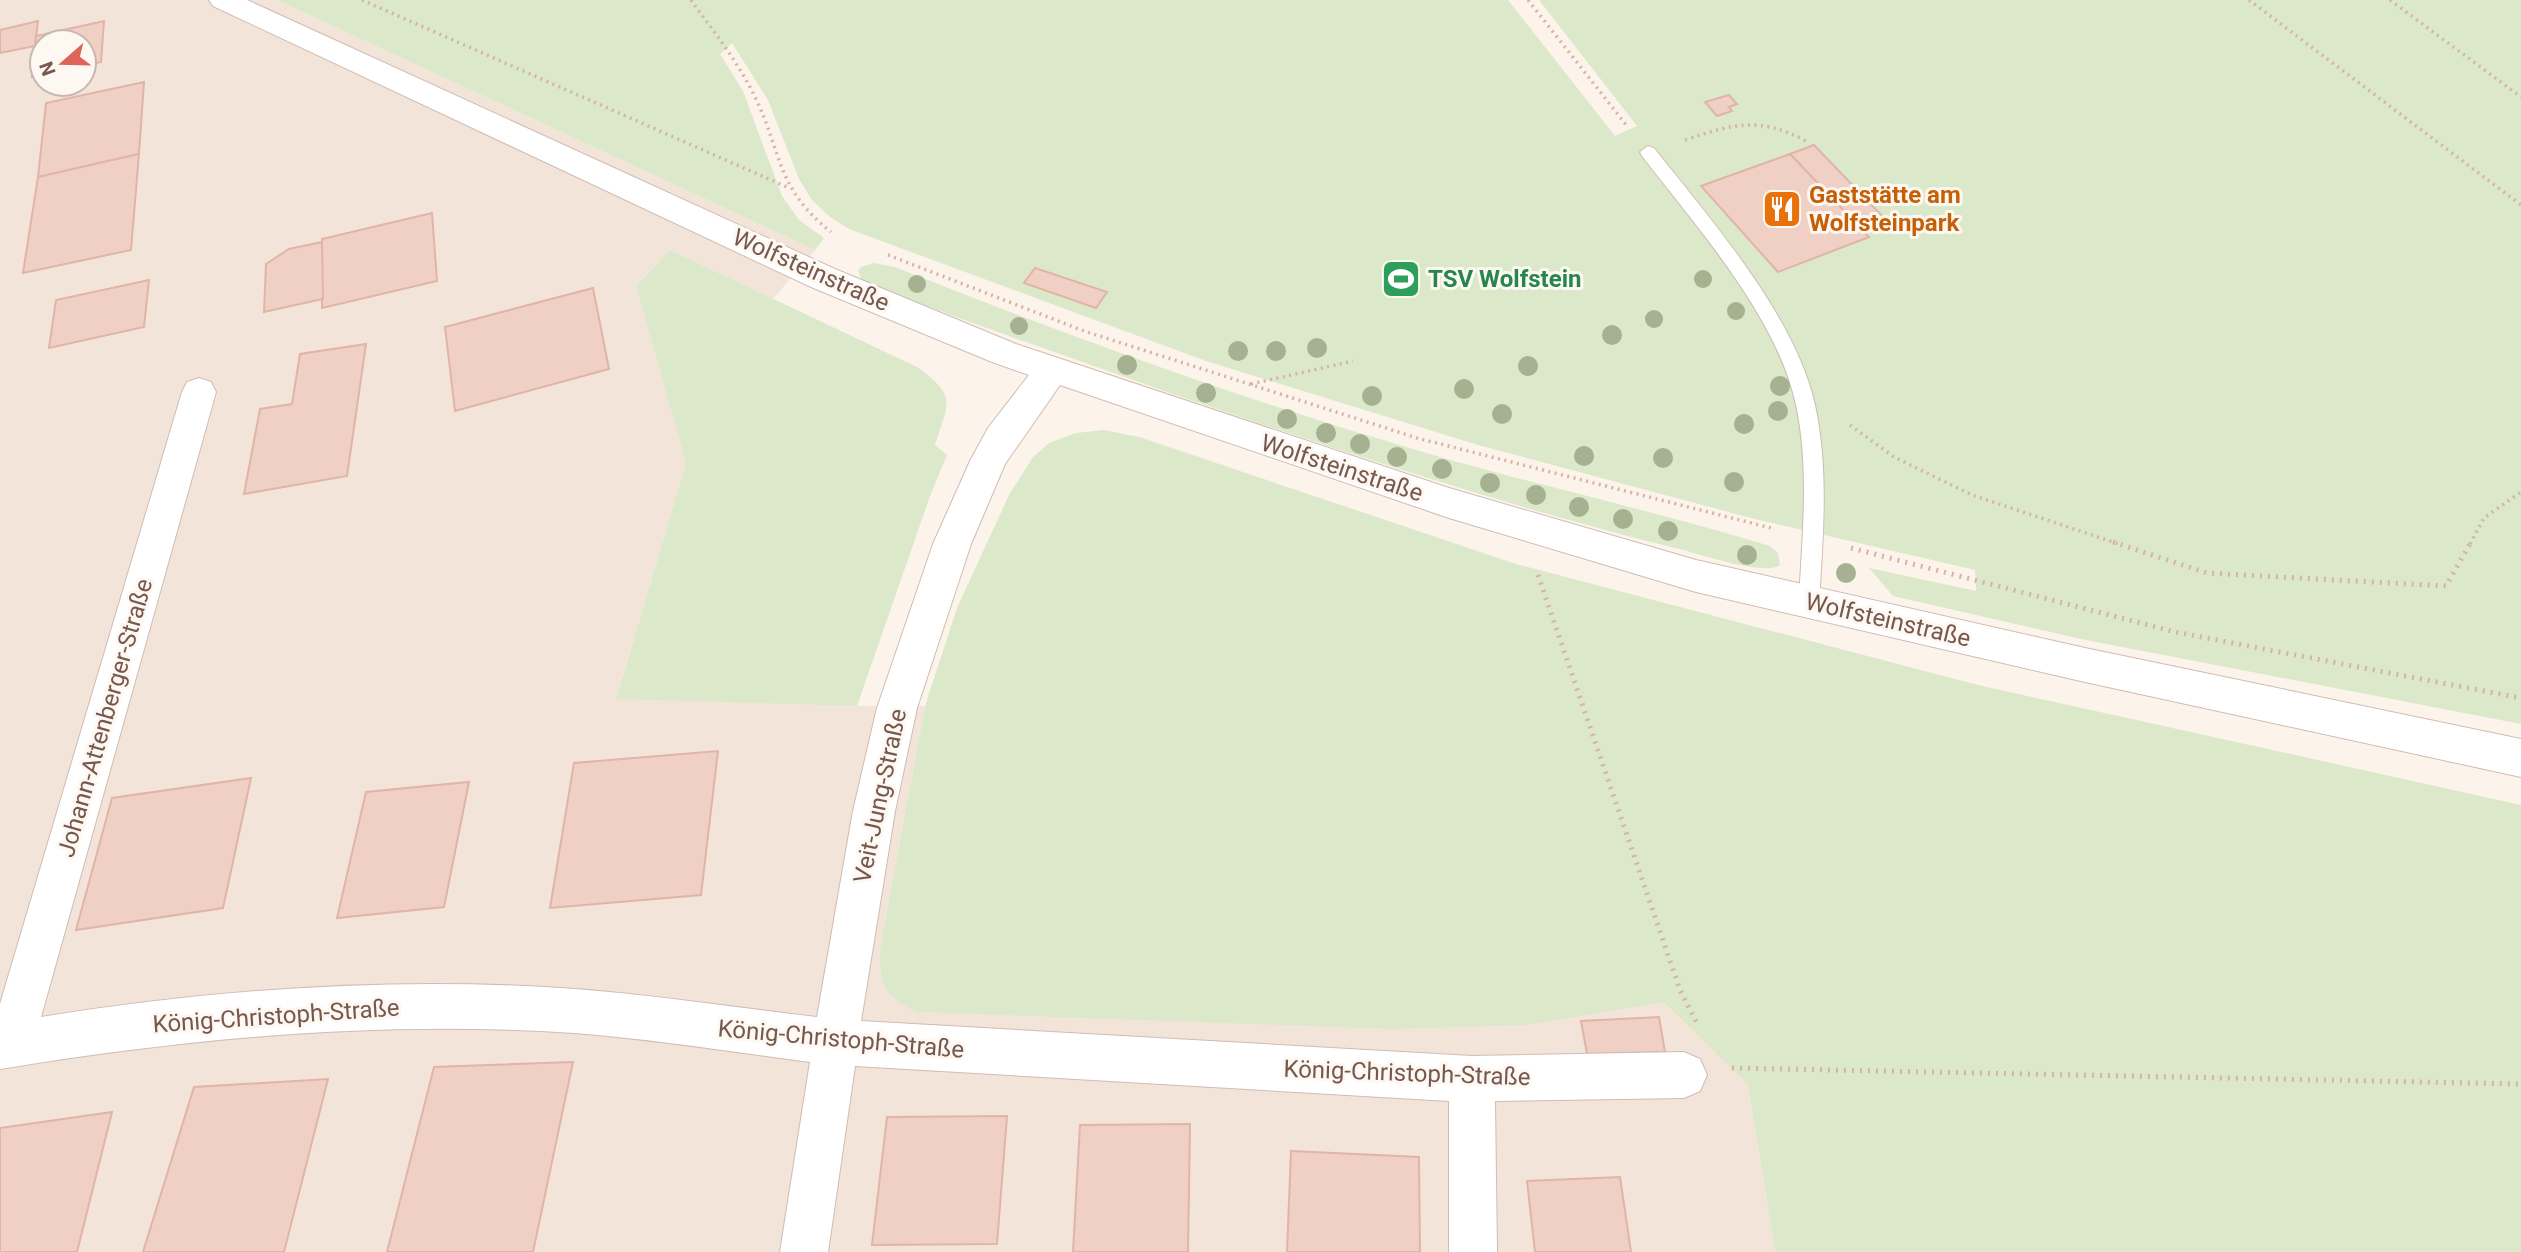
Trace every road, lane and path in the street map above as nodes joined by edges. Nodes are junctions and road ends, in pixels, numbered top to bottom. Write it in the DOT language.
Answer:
graph roads {
  1 [pos="223,0"];
  2 [pos="362,0"];
  3 [pos="691,0"];
  4 [pos="1528,0"];
  5 [pos="2249,0"];
  6 [pos="2390,0"];
  7 [pos="2521,97"];
  8 [pos="1807,141"];
  9 [pos="1648,152"];
  10 [pos="788,188"];
  11 [pos="2521,205"];
  12 [pos="833,233"];
  13 [pos="881,253"];
  14 [pos="1353,361"];
  15 [pos="1051,371"];
  16 [pos="1799,380"];
  17 [pos="1250,384"];
  18 [pos="199,393"];
  19 [pos="2521,492"];
  20 [pos="1521,525"];
  21 [pos="1812,538"];
  22 [pos="1809,602"];
  23 [pos="2521,698"];
  24 [pos="2521,758"];
  25 [pos="835,1042"];
  26 [pos="6,1044"];
  27 [pos="1703,1071"];
  28 [pos="1472,1079"];
  29 [pos="2521,1084"];
  30 [pos="804,1252"];
  31 [pos="1473,1252"];
  1 -- 15 [label="street, Wolfsteinstraße"];
  2 -- 10 [label="path"];
  3 -- 10 [label="path"];
  4 -- 9 [label="path"];
  5 -- 11 [label="path"];
  6 -- 7 [label="path"];
  8 -- 9 [label="path"];
  9 -- 16 [label="lane"];
  10 -- 12 [label="path"];
  13 -- 17 [label="path"];
  14 -- 17 [label="path"];
  15 -- 20 [label="street, Wolfsteinstraße"];
  15 -- 25 [label="street, Veit-Jung-Straße"];
  16 -- 19 [label="path"];
  16 -- 21 [label="lane"];
  17 -- 21 [label="path"];
  18 -- 26 [label="street, Johann-Attenberger-Straße"];
  20 -- 22 [label="street, Wolfsteinstraße"];
  20 -- 27 [label="path"];
  21 -- 22 [label="lane"];
  21 -- 23 [label="path"];
  22 -- 24 [label="street, Wolfsteinstraße"];
  25 -- 26 [label="street, König-Christoph-Straße"];
  25 -- 28 [label="street, König-Christoph-Straße"];
  25 -- 30 [label="street, Veit-Jung-Straße"];
  27 -- 28 [label="street, König-Christoph-Straße"];
  27 -- 29 [label="path"];
  28 -- 31 [label="street"];
}
